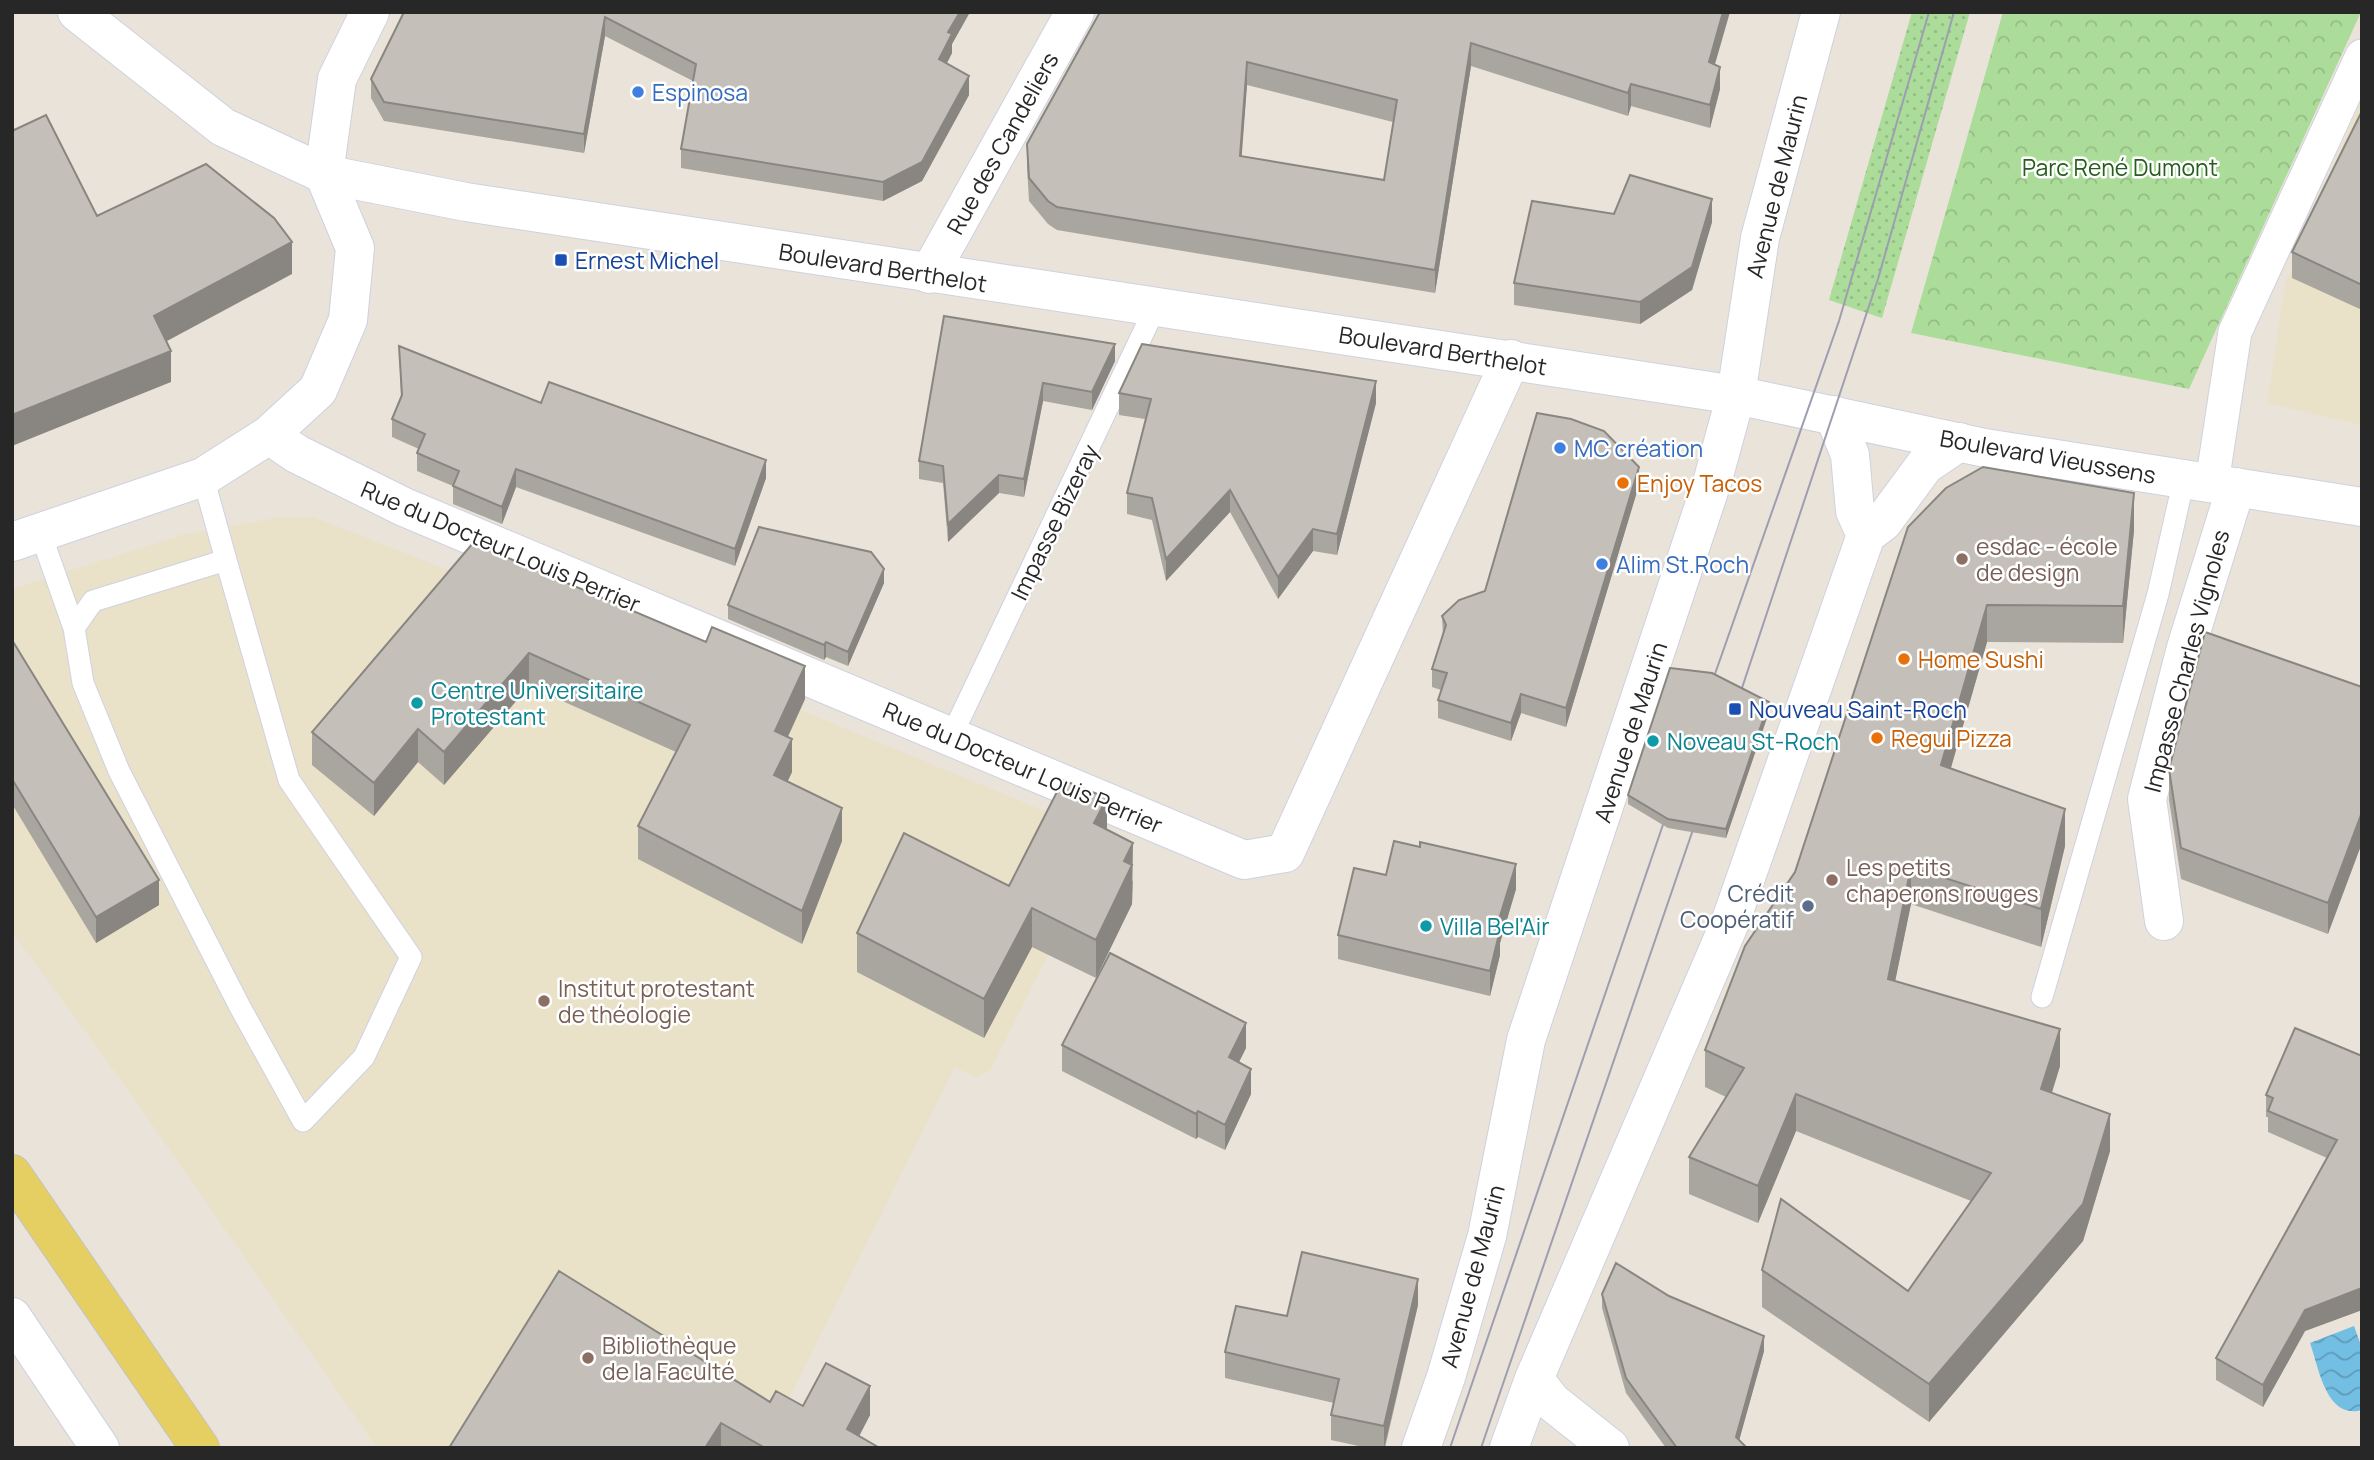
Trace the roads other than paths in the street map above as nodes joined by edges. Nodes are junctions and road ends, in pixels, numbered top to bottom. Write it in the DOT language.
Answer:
graph roads {
  1 [pos="77,12"];
  2 [pos="369,12"];
  3 [pos="1075,12"];
  4 [pos="1821,12"];
  5 [pos="2362,56"];
  6 [pos="324,174"];
  7 [pos="929,274"];
  8 [pos="1156,306"];
  9 [pos="1511,359"];
  10 [pos="1736,394"];
  11 [pos="1834,415"];
  12 [pos="270,435"];
  13 [pos="1959,442"];
  14 [pos="203,477"];
  15 [pos="2210,483"];
  16 [pos="2362,507"];
  17 [pos="1866,535"];
  18 [pos="26,537"];
  19 [pos="226,560"];
  20 [pos="74,628"];
  21 [pos="951,737"];
  22 [pos="2164,920"];
  23 [pos="2042,997"];
  24 [pos="12,1174"];
  25 [pos="12,1317"];
  26 [pos="1534,1379"];
  27 [pos="100,1448"];
  28 [pos="200,1448"];
  29 [pos="1421,1448"];
  30 [pos="1509,1448"];
  31 [pos="1610,1448"];
  1 -- 6 [label="street, Boulevard Berthelot"];
  2 -- 6 [label="street"];
  3 -- 7 [label="street, Rue des Candeliers"];
  4 -- 10 [label="street, Avenue de Maurin"];
  5 -- 15 [label="street"];
  6 -- 7 [label="street, Boulevard Berthelot"];
  6 -- 12 [label="street"];
  7 -- 8 [label="street, Boulevard Berthelot"];
  8 -- 9 [label="street, Boulevard Berthelot"];
  8 -- 21 [label="lane, Impasse Bizeray"];
  9 -- 10 [label="street, Boulevard Berthelot"];
  9 -- 21 [label="street, Rue du Docteur Louis Perrier"];
  10 -- 11 [label="street, Boulevard Vieussens"];
  10 -- 29 [label="street, Avenue de Maurin"];
  11 -- 13 [label="street, Boulevard Vieussens"];
  11 -- 17 [label="street"];
  12 -- 14 [label="street"];
  12 -- 21 [label="street, Rue du Docteur Louis Perrier"];
  13 -- 15 [label="street, Boulevard Vieussens"];
  13 -- 17 [label="street"];
  14 -- 18 [label="street"];
  14 -- 19 [label="lane"];
  15 -- 16 [label="street, Boulevard Vieussens"];
  15 -- 22 [label="street, Impasse Charles Vignoles"];
  15 -- 23 [label="lane"];
  17 -- 26 [label="street"];
  18 -- 20 [label="lane"];
  19 -- 20 [label="lane"];
  19 -- 20 [label="lane"];
  24 -- 28 [label="main road"];
  25 -- 27 [label="street"];
  26 -- 30 [label="street"];
  26 -- 31 [label="street"];
}
